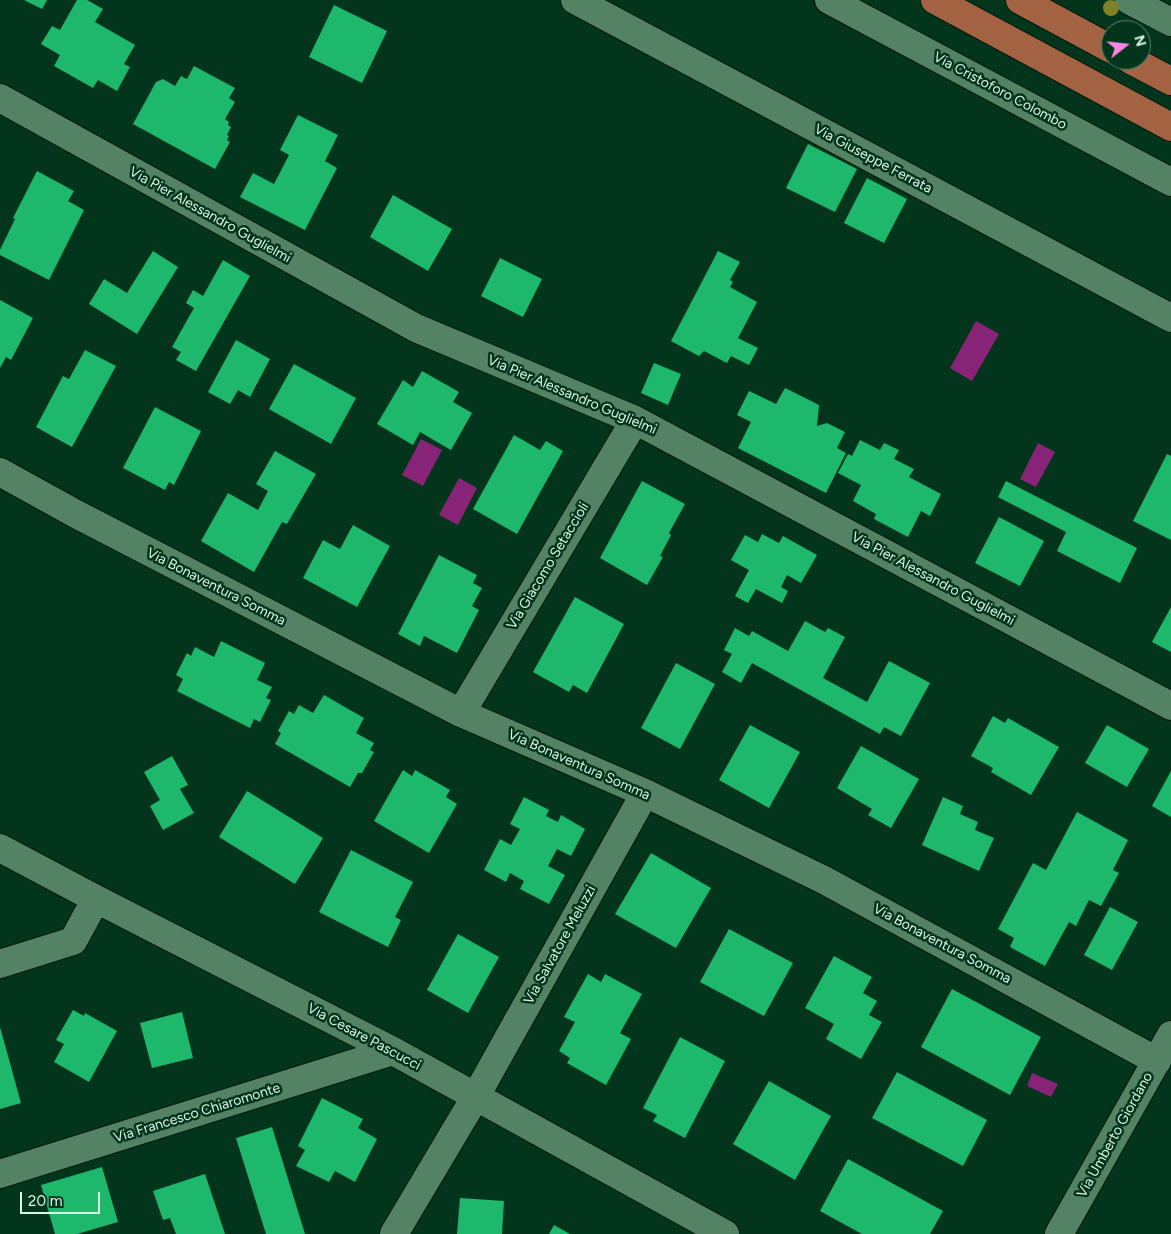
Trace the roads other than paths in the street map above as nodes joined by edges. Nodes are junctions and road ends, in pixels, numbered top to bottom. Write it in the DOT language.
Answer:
graph roads {
  1 [pos="576,0"];
  2 [pos="829,0"];
  3 [pos="935,0"];
  4 [pos="1020,0"];
  5 [pos="1129,0"];
  6 [pos="1171,22"];
  7 [pos="1101,44"];
  8 [pos="1150,70"];
  9 [pos="1171,81"];
  10 [pos="0,98"];
  11 [pos="1171,127"];
  12 [pos="1171,182"];
  13 [pos="1171,318"];
  14 [pos="635,420"];
  15 [pos="0,472"];
  16 [pos="1171,706"];
  17 [pos="461,713"];
  18 [pos="645,793"];
  19 [pos="0,848"];
  20 [pos="96,899"];
  21 [pos="0,964"];
  22 [pos="1171,1035"];
  23 [pos="393,1051"];
  24 [pos="1157,1061"];
  25 [pos="476,1096"];
  26 [pos="0,1174"];
  27 [pos="394,1234"];
  28 [pos="725,1234"];
  29 [pos="1059,1234"];
  1 -- 13 [label="street, Via Giuseppe Ferrata"];
  2 -- 12 [label="street, Via Cristoforo Colombo"];
  3 -- 11 [label="main road"];
  4 -- 7 [label="main road"];
  5 -- 6 [label="street"];
  8 -- 9 [label="main road"];
  10 -- 14 [label="street, Via Pier Alessandro Guglielmi"];
  14 -- 16 [label="street, Via Pier Alessandro Guglielmi"];
  14 -- 17 [label="street, Via Giacomo Setaccioli"];
  15 -- 17 [label="street, Via Bonaventura Somma"];
  17 -- 18 [label="street, Via Bonaventura Somma"];
  18 -- 24 [label="street, Via Bonaventura Somma"];
  18 -- 25 [label="street, Via Salvatore Meluzzi"];
  19 -- 20 [label="street, Via Cesare Pascucci"];
  20 -- 21 [label="street"];
  20 -- 23 [label="street, Via Cesare Pascucci"];
  22 -- 24 [label="street, Via Umberto Giordano"];
  23 -- 25 [label="street, Via Cesare Pascucci"];
  23 -- 26 [label="street, Via Francesco Chiaromonte"];
  24 -- 29 [label="street, Via Umberto Giordano"];
  25 -- 27 [label="street, Via Salvatore Meluzzi"];
  25 -- 28 [label="street, Via Cesare Pascucci"];
}
